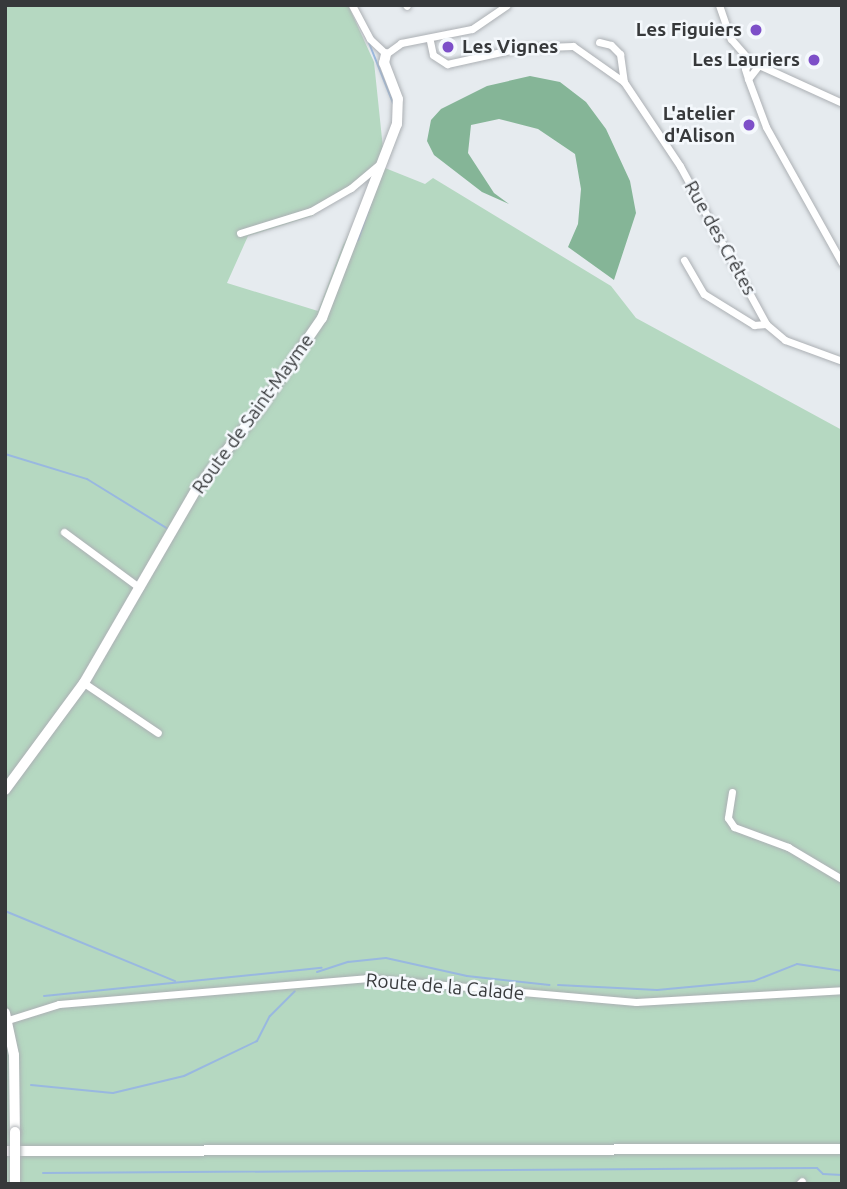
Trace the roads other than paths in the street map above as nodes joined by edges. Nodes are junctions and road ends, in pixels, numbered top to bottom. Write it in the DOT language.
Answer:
graph roads {
  1 [pos="352,5"];
  2 [pos="507,5"];
  3 [pos="719,5"];
  4 [pos="430,41"];
  5 [pos="599,42"];
  6 [pos="386,54"];
  7 [pos="750,61"];
  8 [pos="759,65"];
  9 [pos="748,79"];
  10 [pos="624,82"];
  11 [pos="842,103"];
  12 [pos="378,165"];
  13 [pos="240,233"];
  14 [pos="684,260"];
  15 [pos="842,263"];
  16 [pos="766,324"];
  17 [pos="842,360"];
  18 [pos="64,532"];
  19 [pos="141,588"];
  20 [pos="84,683"];
  21 [pos="158,733"];
  22 [pos="5,790"];
  23 [pos="732,792"];
  24 [pos="842,879"];
  25 [pos="842,990"];
  26 [pos="7,1016"];
  27 [pos="842,1149"];
  28 [pos="5,1151"];
  29 [pos="15,1183"];
  1 -- 6 [label="street"];
  2 -- 4 [label="street"];
  3 -- 7 [label="street"];
  4 -- 6 [label="street"];
  4 -- 10 [label="street, Rue des Crêtes"];
  5 -- 10 [label="street, Rue des Crêtes"];
  6 -- 12 [label="street, Route de Saint-Mayme"];
  7 -- 8 [label="street"];
  7 -- 9 [label="street"];
  8 -- 9 [label="street"];
  8 -- 11 [label="street"];
  9 -- 15 [label="street"];
  10 -- 16 [label="street, Rue des Crêtes"];
  12 -- 13 [label="street"];
  12 -- 19 [label="street, Route de Saint-Mayme"];
  14 -- 16 [label="street"];
  16 -- 17 [label="street, Rue des Crêtes"];
  18 -- 19 [label="street"];
  19 -- 20 [label="street, Route de Saint-Mayme"];
  20 -- 21 [label="street"];
  20 -- 22 [label="street, Route de Saint-Mayme"];
  23 -- 24 [label="street"];
  25 -- 26 [label="street, Route de la Calade"];
  26 -- 29 [label="street, bridge"];
  27 -- 28 [label="main road"];
}
